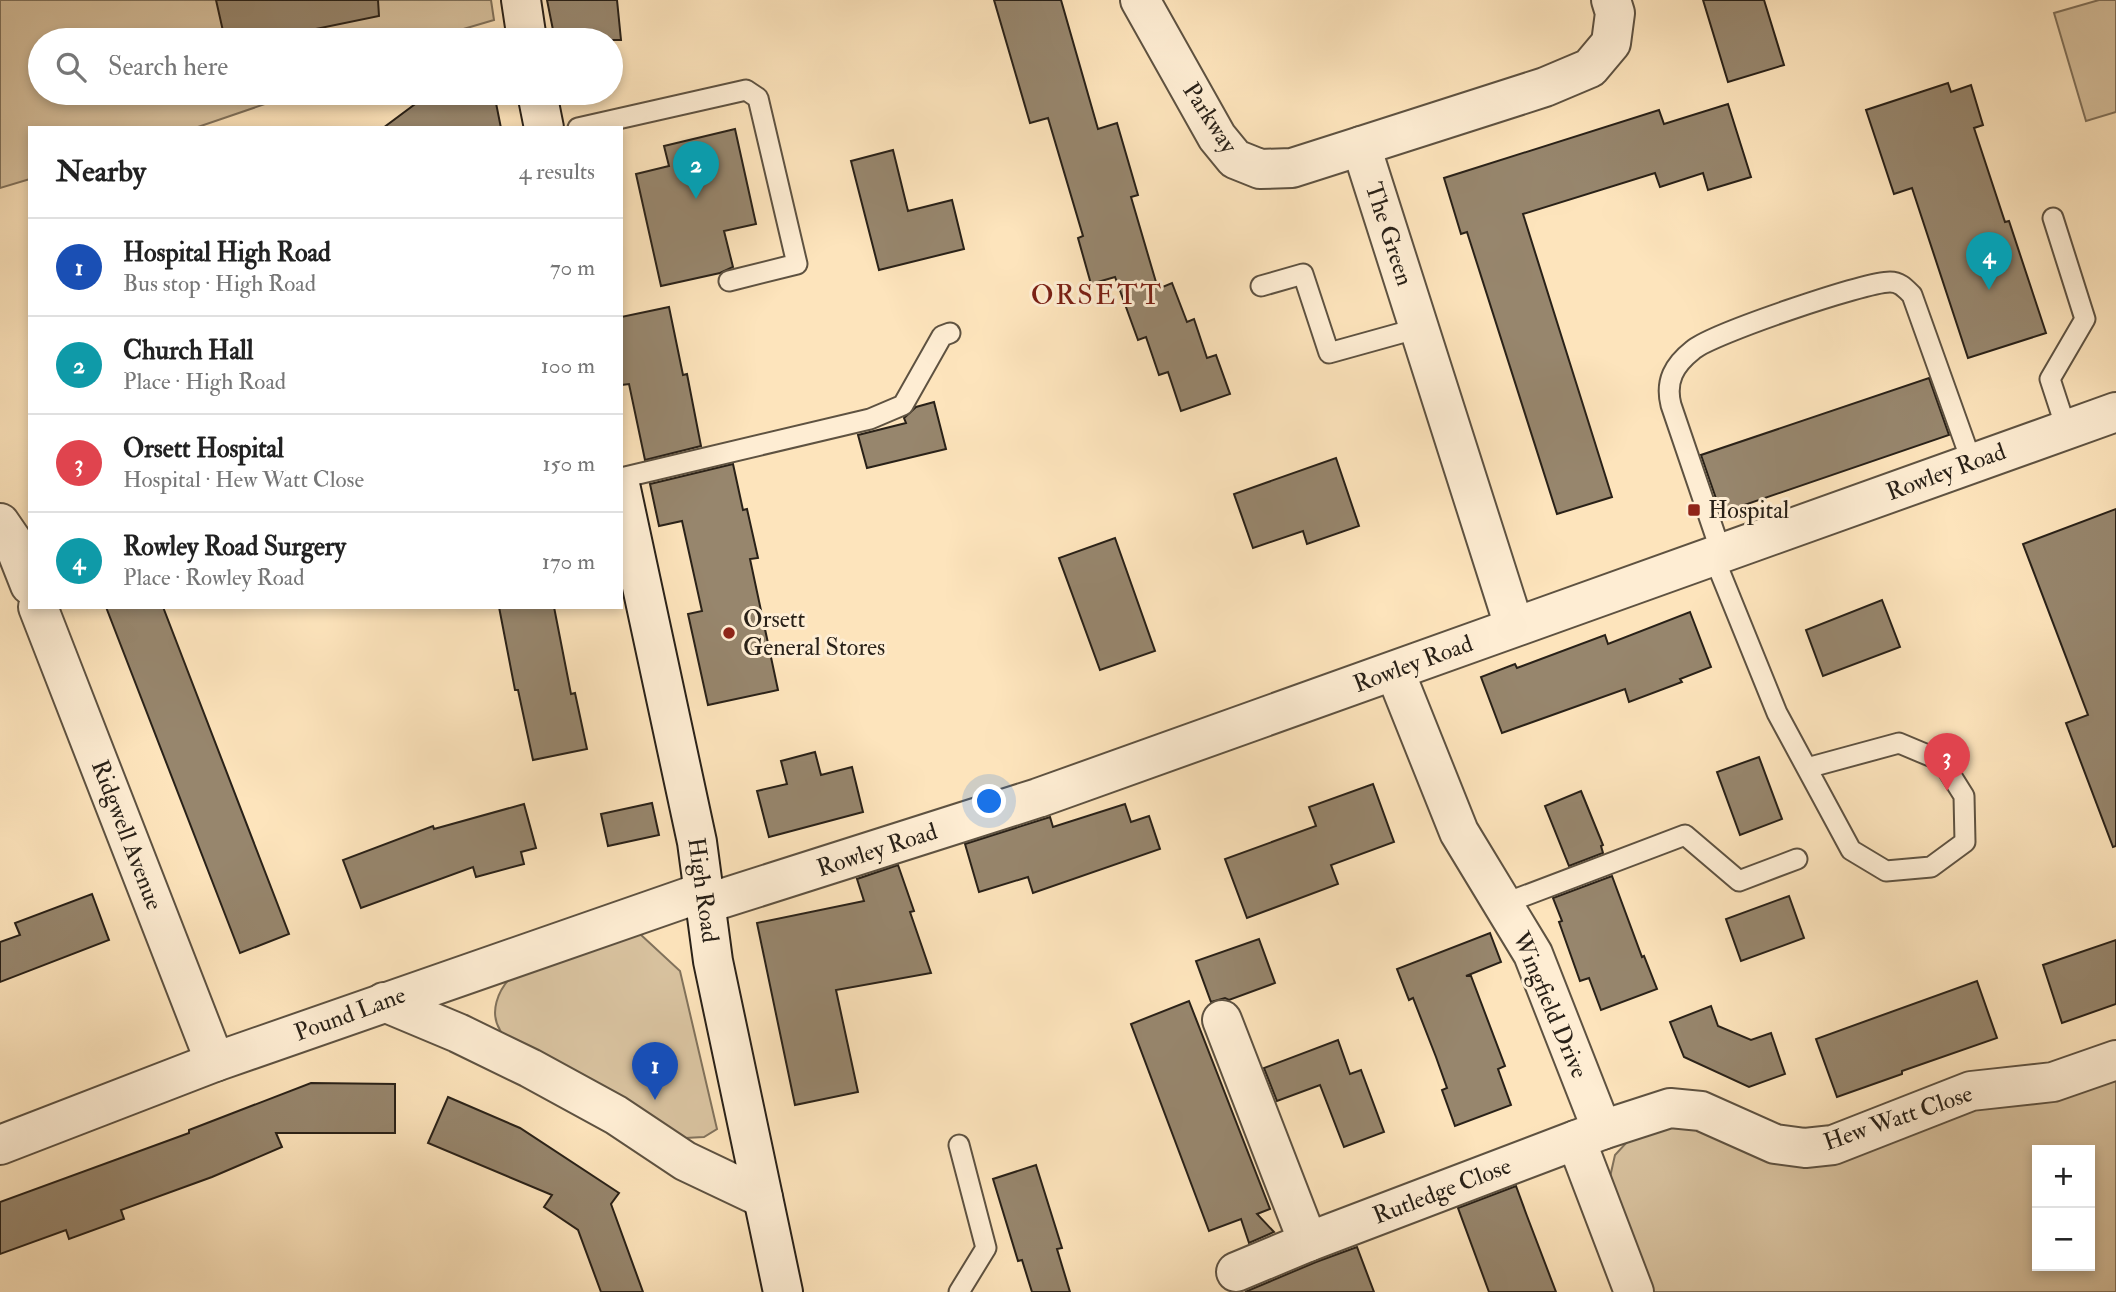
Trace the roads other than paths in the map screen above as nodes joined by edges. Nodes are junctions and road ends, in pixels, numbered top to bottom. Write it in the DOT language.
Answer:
graph roads {
  1 [pos="520,0"];
  2 [pos="1139,0"];
  3 [pos="1611,0"];
  4 [pos="525,28"];
  5 [pos="539,105"];
  6 [pos="544,126"];
  7 [pos="587,126"];
  8 [pos="1361,146"];
  9 [pos="2053,218"];
  10 [pos="729,281"];
  11 [pos="1261,286"];
  12 [pos="1419,328"];
  13 [pos="950,332"];
  14 [pos="2116,412"];
  15 [pos="2066,428"];
  16 [pos="1972,463"];
  17 [pos="623,478"];
  18 [pos="623,498"];
  19 [pos="0,523"];
  20 [pos="1717,554"];
  21 [pos="28,580"];
  22 [pos="39,609"];
  23 [pos="1514,626"];
  24 [pos="1395,672"];
  25 [pos="1807,768"];
  26 [pos="1797,859"];
  27 [pos="704,898"];
  28 [pos="1503,904"];
  29 [pos="384,1002"];
  30 [pos="1222,1020"];
  31 [pos="2116,1060"];
  32 [pos="215,1062"];
  33 [pos="1589,1135"];
  34 [pos="0,1145"];
  35 [pos="959,1145"];
  36 [pos="763,1198"];
  37 [pos="1308,1242"];
  38 [pos="1236,1272"];
  39 [pos="783,1292"];
  40 [pos="959,1292"];
  41 [pos="1634,1292"];
  1 -- 4 [label="street"];
  2 -- 8 [label="street, Parkway"];
  3 -- 8 [label="street"];
  5 -- 6 [label="street"];
  7 -- 10 [label="lane"];
  8 -- 12 [label="street, The Green"];
  9 -- 15 [label="lane"];
  11 -- 12 [label="lane"];
  12 -- 23 [label="street, The Green"];
  13 -- 17 [label="lane"];
  14 -- 15 [label="street, Rowley Road"];
  15 -- 16 [label="street, Rowley Road"];
  16 -- 20 [label="street, Rowley Road"];
  16 -- 20 [label="lane"];
  18 -- 27 [label="street, High Road"];
  19 -- 21 [label="street"];
  20 -- 23 [label="street, Rowley Road"];
  20 -- 25 [label="lane"];
  22 -- 32 [label="street, Ridgwell Avenue"];
  23 -- 24 [label="street, Rowley Road"];
  24 -- 27 [label="street, Rowley Road"];
  24 -- 28 [label="street, Wingfield Drive"];
  25 -- 25 [label="lane"];
  26 -- 28 [label="lane"];
  27 -- 29 [label="street, Pound Lane"];
  27 -- 36 [label="street, High Road"];
  28 -- 33 [label="street, Wingfield Drive"];
  29 -- 32 [label="street, Pound Lane"];
  29 -- 36 [label="street"];
  30 -- 37 [label="street"];
  31 -- 33 [label="street, Hew Watt Close"];
  32 -- 34 [label="street, Pound Lane"];
  33 -- 37 [label="street, Rutledge Close"];
  33 -- 41 [label="street, Wingfield Drive"];
  35 -- 40 [label="lane"];
  36 -- 39 [label="street, High Road"];
  37 -- 38 [label="street, Rutledge Close"];
}
